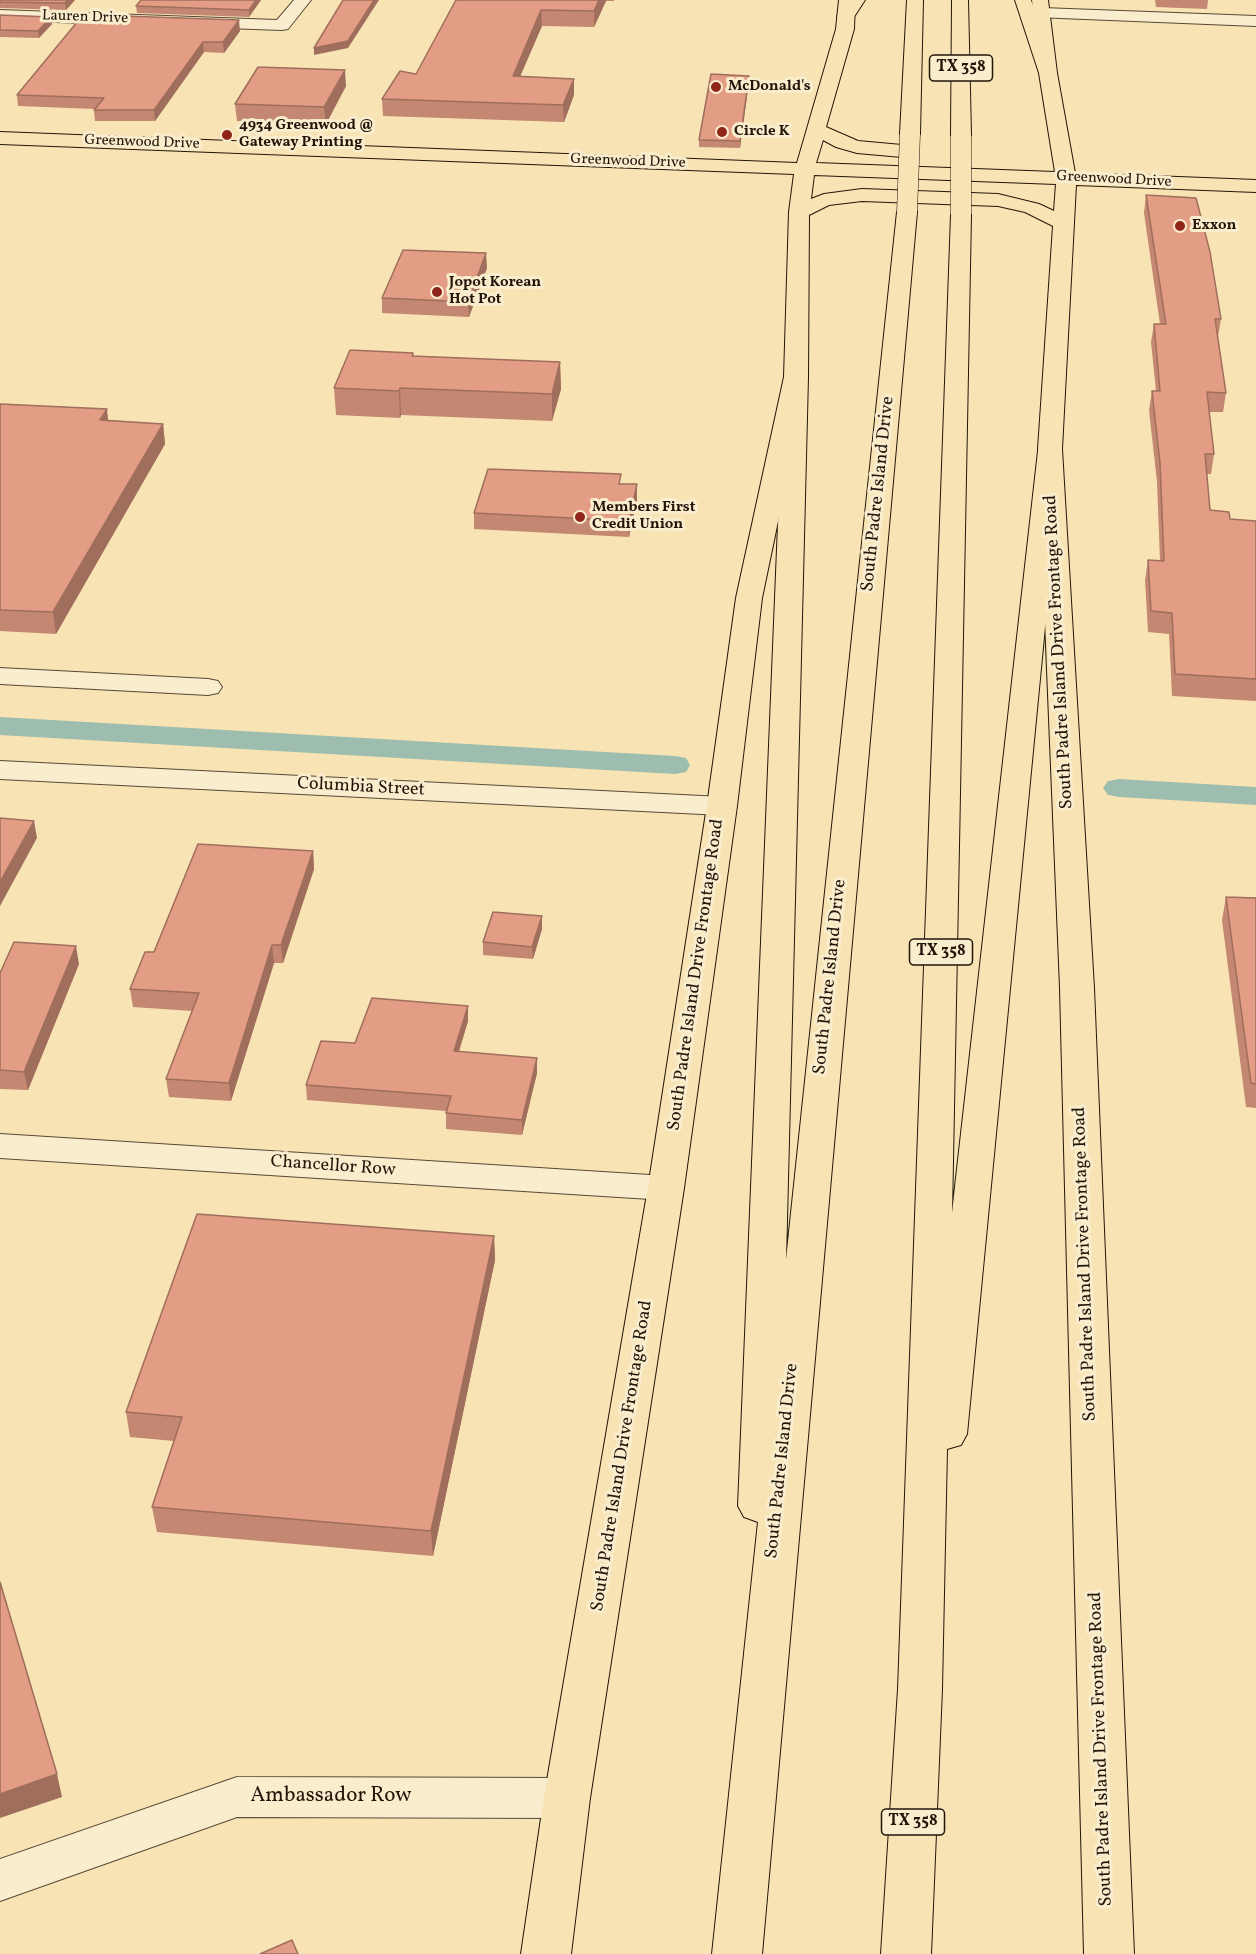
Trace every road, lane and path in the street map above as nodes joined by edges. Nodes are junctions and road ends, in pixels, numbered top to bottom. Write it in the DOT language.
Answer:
graph roads {
  1 [pos="106,0"];
  2 [pos="303,0"];
  3 [pos="857,0"];
  4 [pos="915,0"];
  5 [pos="960,0"];
  6 [pos="1023,0"];
  7 [pos="1041,7"];
  8 [pos="846,8"];
  9 [pos="0,15"];
  10 [pos="91,18"];
  11 [pos="1256,21"];
  12 [pos="1048,73"];
  13 [pos="818,130"];
  14 [pos="0,138"];
  15 [pos="976,154"];
  16 [pos="805,168"];
  17 [pos="1066,177"];
  18 [pos="1256,186"];
  19 [pos="799,212"];
  20 [pos="1064,224"];
  21 [pos="796,377"];
  22 [pos="1050,451"];
  23 [pos="0,676"];
  24 [pos="208,687"];
  25 [pos="0,770"];
  26 [pos="722,806"];
  27 [pos="0,1146"];
  28 [pos="666,1188"];
  29 [pos="920,1689"];
  30 [pos="567,1798"];
  31 [pos="748,1815"];
  32 [pos="0,1880"];
  33 [pos="546,1954"];
  34 [pos="736,1954"];
  35 [pos="906,1954"];
  36 [pos="1109,1954"];
  1 -- 10 [label="street"];
  2 -- 10 [label="street, Lauren Drive"];
  3 -- 8 [label="main road"];
  4 -- 31 [label="main road, South Padre Island Drive / TX 358, bridge"];
  5 -- 29 [label="main road, TX 358, bridge"];
  6 -- 12 [label="main road"];
  7 -- 11 [label="street"];
  7 -- 12 [label="main road, South Padre Island Drive Frontage Road"];
  8 -- 13 [label="main road, South Padre Island Drive Frontage Road"];
  9 -- 10 [label="street, Lauren Drive"];
  12 -- 17 [label="main road, South Padre Island Drive Frontage Road"];
  13 -- 15 [label="main road"];
  13 -- 16 [label="main road, South Padre Island Drive Frontage Road"];
  14 -- 16 [label="main road, Greenwood Drive"];
  16 -- 17 [label="main road, Greenwood Drive"];
  16 -- 19 [label="main road, South Padre Island Drive Frontage Road"];
  17 -- 18 [label="main road, Greenwood Drive"];
  17 -- 20 [label="main road, South Padre Island Drive Frontage Road"];
  19 -- 20 [label="main road"];
  19 -- 21 [label="main road, South Padre Island Drive Frontage Road"];
  20 -- 22 [label="main road, South Padre Island Drive Frontage Road"];
  21 -- 26 [label="main road, South Padre Island Drive Frontage Road"];
  21 -- 31 [label="main road"];
  22 -- 29 [label="main road"];
  22 -- 36 [label="main road, South Padre Island Drive Frontage Road"];
  23 -- 24 [label="street"];
  25 -- 26 [label="street, Columbia Street"];
  26 -- 28 [label="main road, South Padre Island Drive Frontage Road"];
  27 -- 28 [label="street, Chancellor Row"];
  28 -- 30 [label="main road, South Padre Island Drive Frontage Road"];
  29 -- 35 [label="main road, TX 358"];
  30 -- 32 [label="street, Ambassador Row"];
  30 -- 33 [label="main road, South Padre Island Drive Frontage Road"];
  31 -- 34 [label="main road, South Padre Island Drive / TX 358"];
}
